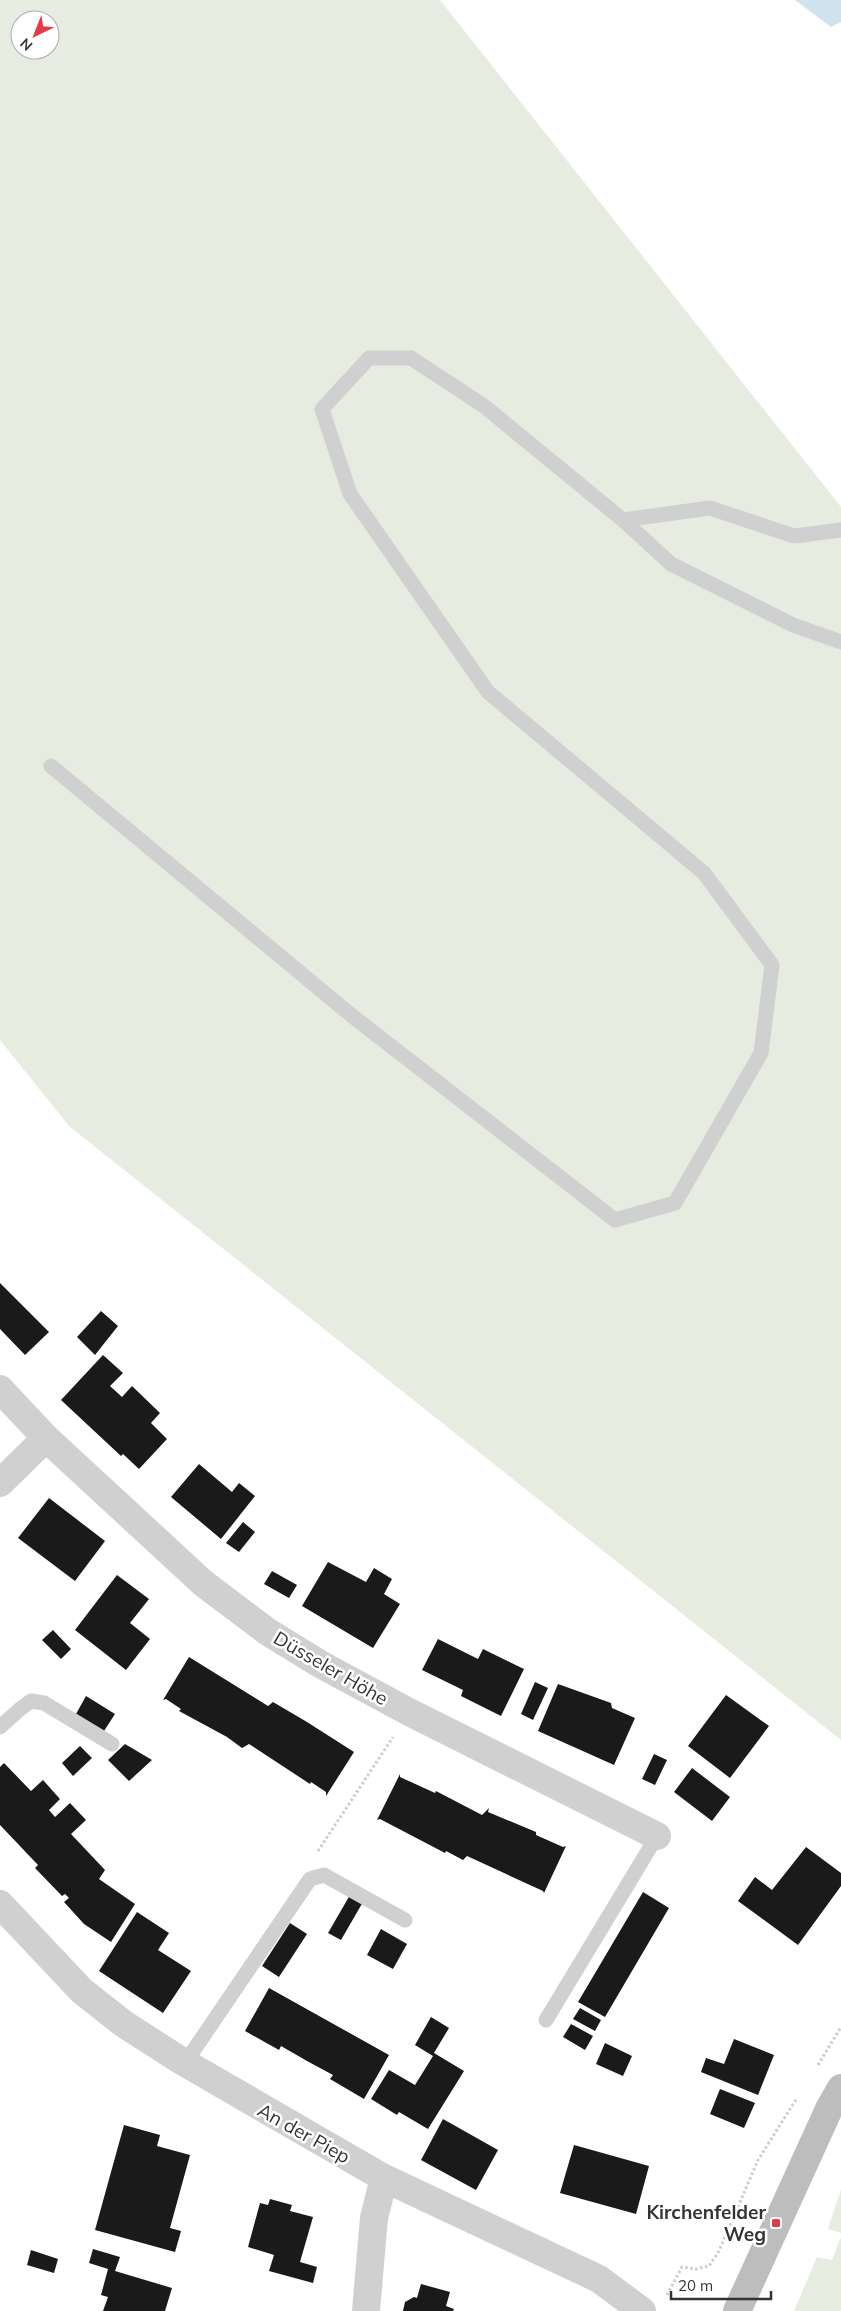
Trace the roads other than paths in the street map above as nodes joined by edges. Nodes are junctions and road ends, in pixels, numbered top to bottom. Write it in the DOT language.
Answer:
graph roads {
  1 [pos="623,520"];
  2 [pos="841,530"];
  3 [pos="841,642"];
  4 [pos="51,766"];
  5 [pos="0,1389"];
  6 [pos="46,1438"];
  7 [pos="0,1483"];
  8 [pos="0,1727"];
  9 [pos="112,1744"];
  10 [pos="657,1836"];
  11 [pos="0,1904"];
  12 [pos="405,1920"];
  13 [pos="546,2020"];
  14 [pos="185,2063"];
  15 [pos="841,2088"];
  16 [pos="384,2178"];
  17 [pos="653,2307"];
  18 [pos="366,2311"];
  19 [pos="737,2311"];
  1 -- 2 [label="lane"];
  1 -- 3 [label="lane"];
  1 -- 4 [label="lane"];
  5 -- 6 [label="street, Düsseler Höhe"];
  6 -- 7 [label="street"];
  6 -- 10 [label="street, Düsseler Höhe"];
  8 -- 9 [label="lane"];
  10 -- 13 [label="lane"];
  11 -- 14 [label="street, An der Piep"];
  12 -- 14 [label="lane"];
  14 -- 16 [label="street, An der Piep"];
  15 -- 19 [label="main road"];
  16 -- 17 [label="street, An der Piep"];
  16 -- 18 [label="street"];
}
